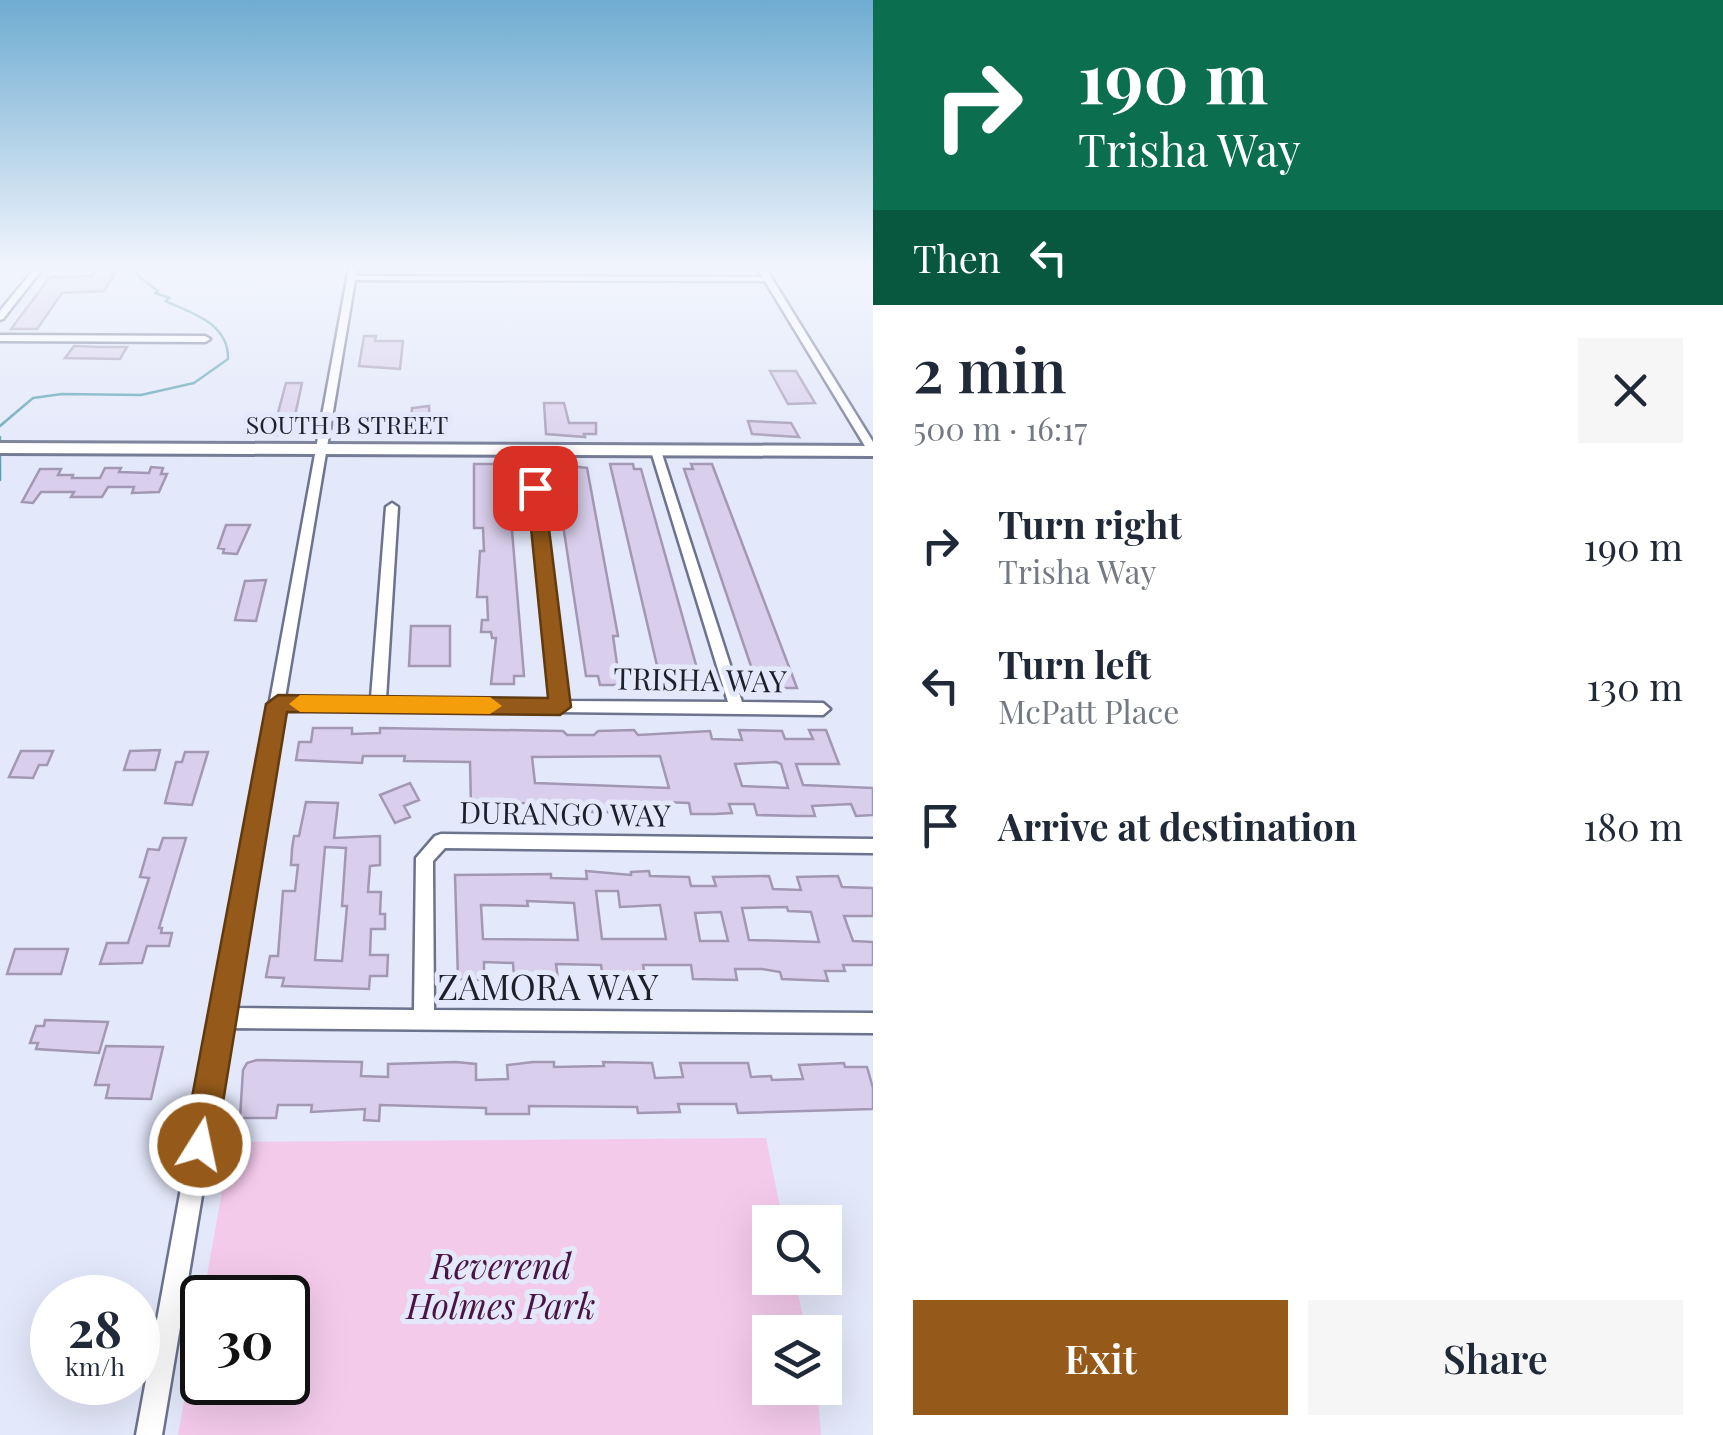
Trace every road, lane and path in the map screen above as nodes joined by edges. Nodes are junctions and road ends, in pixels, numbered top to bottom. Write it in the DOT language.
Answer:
graph roads {
  1 [pos="342,335"];
  2 [pos="802,335"];
  3 [pos="0,338"];
  4 [pos="205,339"];
  5 [pos="9,448"];
  6 [pos="322,450"];
  7 [pos="531,451"];
  8 [pos="873,451"];
  9 [pos="656,452"];
  10 [pos="392,507"];
  11 [pos="278,704"];
  12 [pos="378,706"];
  13 [pos="560,707"];
  14 [pos="737,709"];
  15 [pos="822,710"];
  16 [pos="873,846"];
  17 [pos="223,1018"];
  18 [pos="424,1019"];
  19 [pos="873,1023"];
  20 [pos="149,1435"];
  1 -- 6 [label="street"];
  2 -- 8 [label="street"];
  3 -- 4 [label="street"];
  5 -- 6 [label="street, SOUTH B STREET"];
  6 -- 7 [label="street, SOUTH B STREET"];
  6 -- 11 [label="street"];
  7 -- 9 [label="street, SOUTH B STREET"];
  7 -- 13 [label="street"];
  8 -- 9 [label="street, SOUTH B STREET"];
  9 -- 14 [label="street"];
  10 -- 12 [label="street"];
  11 -- 12 [label="street, TRISHA WAY"];
  11 -- 17 [label="street"];
  12 -- 13 [label="street, TRISHA WAY"];
  13 -- 14 [label="street, TRISHA WAY"];
  14 -- 15 [label="street, TRISHA WAY"];
  16 -- 18 [label="street, DURANGO WAY"];
  17 -- 18 [label="street, ZAMORA WAY"];
  17 -- 20 [label="street"];
  18 -- 19 [label="street, ZAMORA WAY"];
}
